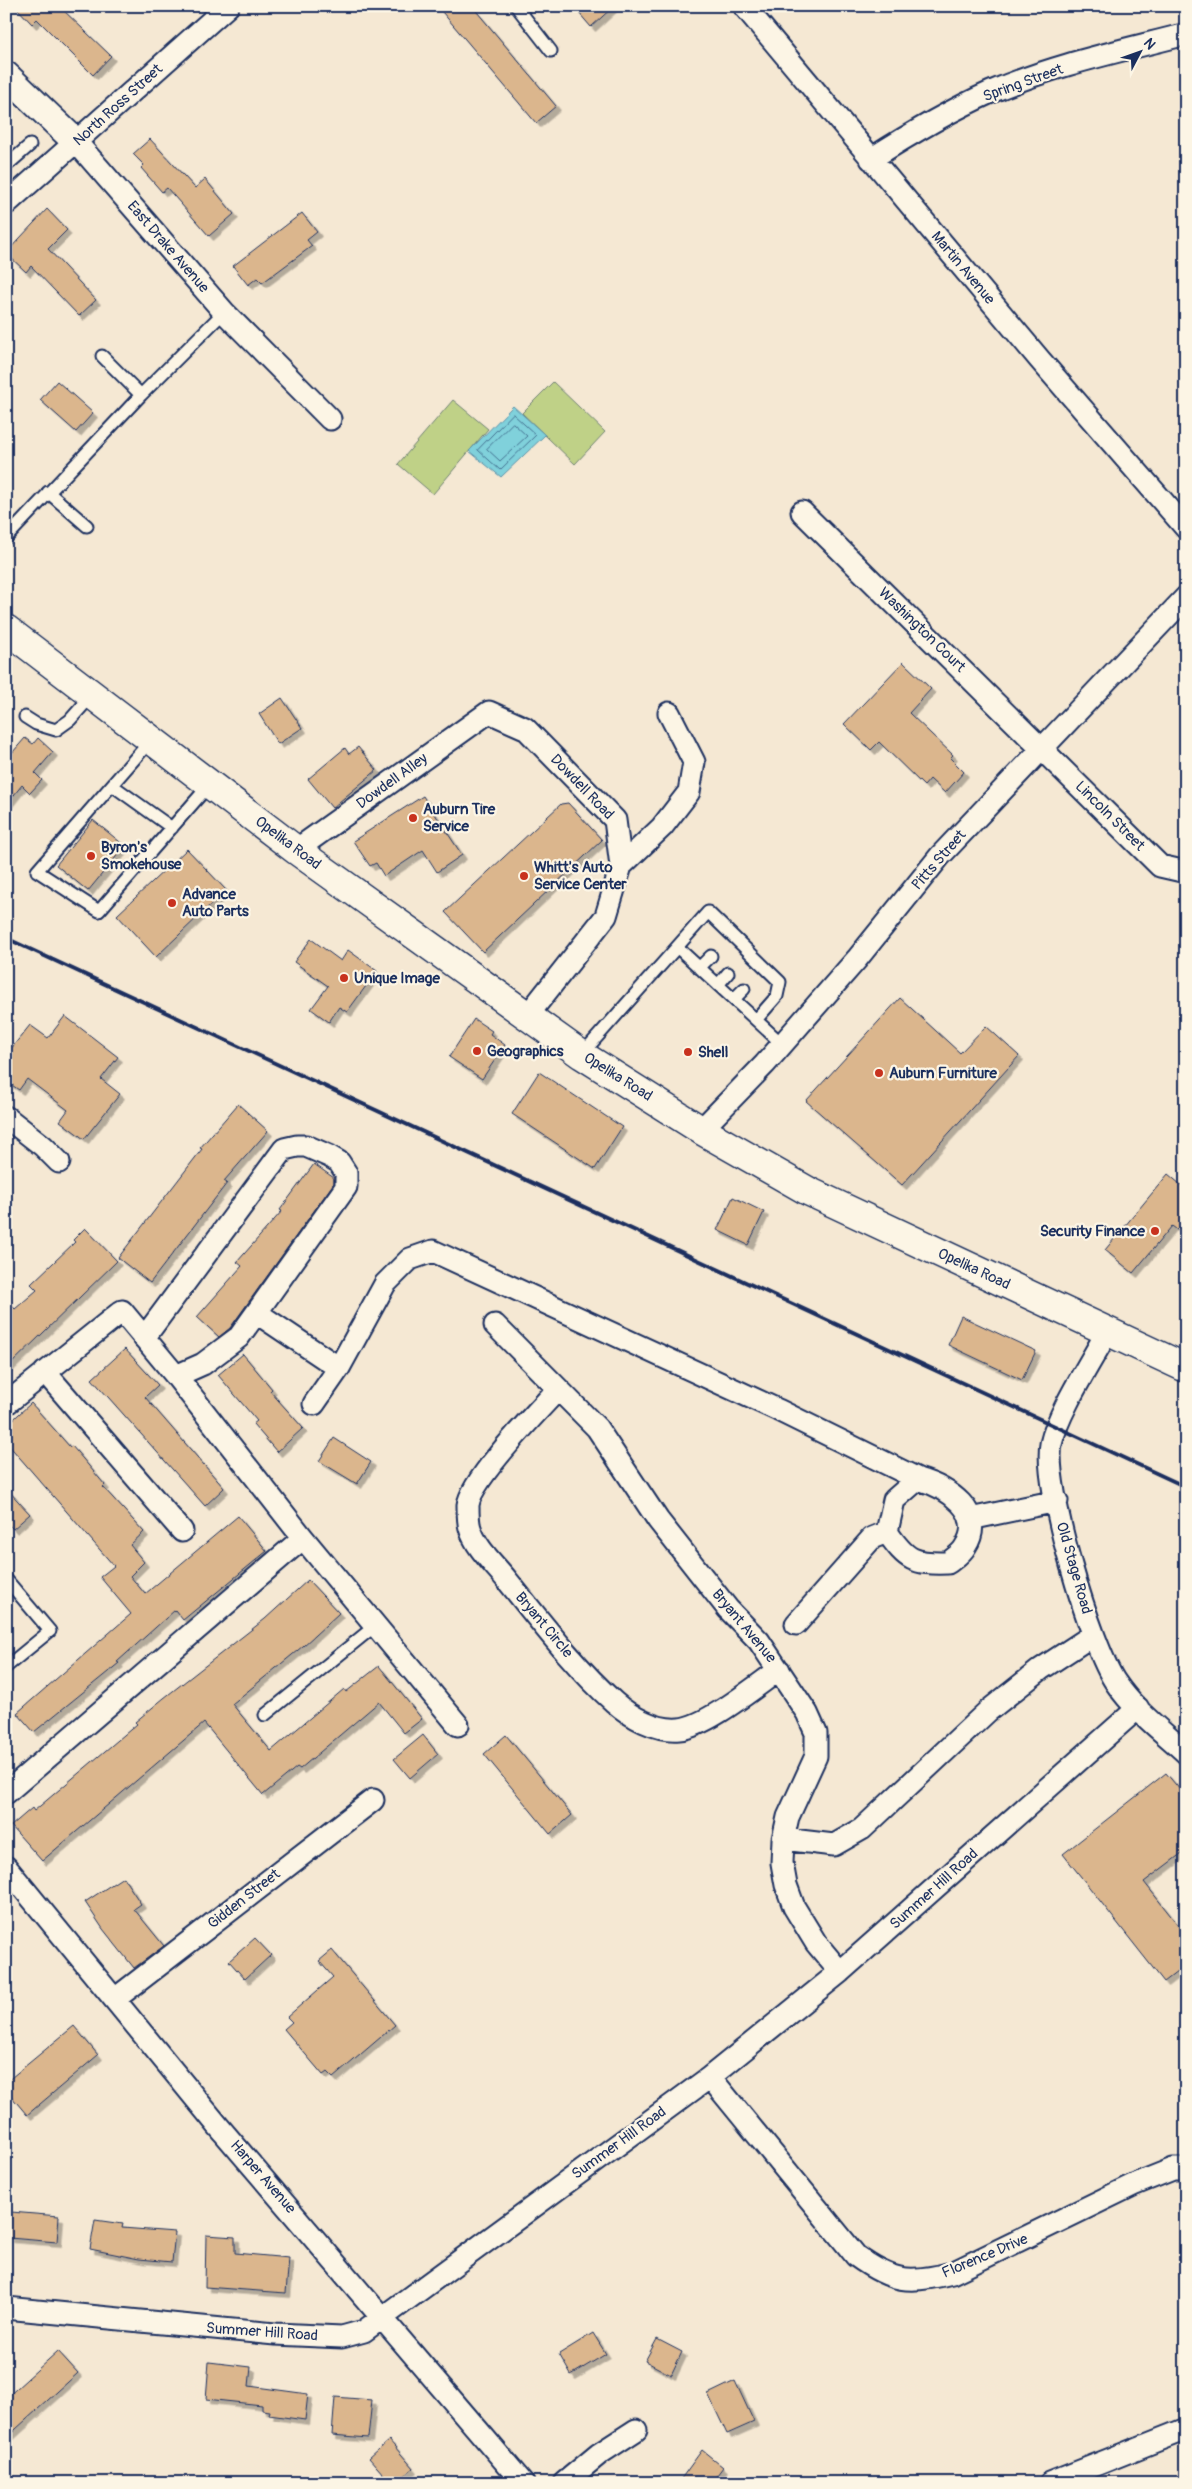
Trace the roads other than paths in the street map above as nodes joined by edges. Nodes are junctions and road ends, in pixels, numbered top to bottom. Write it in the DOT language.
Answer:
graph roads {
  1 [pos="228,6"];
  2 [pos="516,6"];
  3 [pos="744,6"];
  4 [pos="1186,34"];
  5 [pos="550,51"];
  6 [pos="6,75"];
  7 [pos="77,143"];
  8 [pos="30,145"];
  9 [pos="872,159"];
  10 [pos="6,166"];
  11 [pos="9,196"];
  12 [pos="224,312"];
  13 [pos="102,356"];
  14 [pos="141,395"];
  15 [pos="330,419"];
  16 [pos="48,492"];
  17 [pos="802,512"];
  18 [pos="87,526"];
  19 [pos="1186,528"];
  20 [pos="6,538"];
  21 [pos="1186,597"];
  22 [pos="6,629"];
  23 [pos="93,694"];
  24 [pos="488,712"];
  25 [pos="669,714"];
  26 [pos="26,717"];
  27 [pos="152,739"];
  28 [pos="1042,748"];
  29 [pos="210,784"];
  30 [pos="112,785"];
  31 [pos="172,828"];
  32 [pos="296,850"];
  33 [pos="620,866"];
  34 [pos="1186,870"];
  35 [pos="677,947"];
  36 [pos="711,956"];
  37 [pos="700,968"];
  38 [pos="728,974"];
  39 [pos="718,984"];
  40 [pos="744,988"];
  41 [pos="734,999"];
  42 [pos="528,1015"];
  43 [pos="756,1020"];
  44 [pos="782,1044"];
  45 [pos="582,1055"];
  46 [pos="6,1117"];
  47 [pos="700,1130"];
  48 [pos="58,1162"];
  49 [pos="257,1313"];
  50 [pos="495,1325"];
  51 [pos="1107,1332"];
  52 [pos="144,1338"];
  53 [pos="1185,1366"];
  54 [pos="339,1368"];
  55 [pos="45,1372"];
  56 [pos="176,1376"];
  57 [pos="558,1390"];
  58 [pos="6,1404"];
  59 [pos="314,1404"];
  60 [pos="918,1479"];
  61 [pos="1057,1501"];
  62 [pos="970,1519"];
  63 [pos="182,1531"];
  64 [pos="887,1532"];
  65 [pos="303,1538"];
  66 [pos="6,1579"];
  67 [pos="796,1624"];
  68 [pos="376,1625"];
  69 [pos="1094,1635"];
  70 [pos="6,1667"];
  71 [pos="779,1670"];
  72 [pos="1138,1708"];
  73 [pos="265,1715"];
  74 [pos="458,1724"];
  75 [pos="1186,1753"];
  76 [pos="6,1793"];
  77 [pos="373,1800"];
  78 [pos="783,1839"];
  79 [pos="6,1867"];
  80 [pos="840,1972"];
  81 [pos="115,1999"];
  82 [pos="710,2077"];
  83 [pos="1186,2169"];
  84 [pos="6,2308"];
  85 [pos="382,2316"];
  86 [pos="1186,2429"];
  87 [pos="636,2430"];
  88 [pos="523,2483"];
  89 [pos="564,2483"];
  90 [pos="1050,2483"];
  1 -- 7 [label="street, North Ross Street"];
  2 -- 5 [label="lane"];
  3 -- 9 [label="street, Martin Avenue"];
  4 -- 9 [label="street, Spring Street"];
  6 -- 7 [label="street, East Drake Avenue"];
  7 -- 11 [label="street, North Ross Street"];
  7 -- 12 [label="street, East Drake Avenue"];
  8 -- 10 [label="lane"];
  9 -- 19 [label="street, Martin Avenue"];
  12 -- 14 [label="lane"];
  12 -- 15 [label="street, East Drake Avenue"];
  13 -- 14 [label="lane"];
  14 -- 16 [label="lane"];
  16 -- 18 [label="lane"];
  16 -- 20 [label="lane"];
  17 -- 28 [label="street, Washington Court"];
  21 -- 28 [label="street, Pitts Street"];
  22 -- 23 [label="main road, Opelika Road"];
  23 -- 26 [label="lane"];
  23 -- 27 [label="main road, Opelika Road"];
  24 -- 32 [label="street, Dowdell Alley"];
  24 -- 33 [label="street, Dowdell Road"];
  25 -- 33 [label="street"];
  27 -- 29 [label="main road, Opelika Road"];
  27 -- 30 [label="lane"];
  28 -- 34 [label="street, Lincoln Street"];
  28 -- 44 [label="street, Pitts Street"];
  29 -- 31 [label="lane"];
  29 -- 32 [label="main road, Opelika Road"];
  30 -- 31 [label="lane"];
  30 -- 31 [label="lane"];
  32 -- 42 [label="main road, Opelika Road"];
  33 -- 42 [label="street, Dowdell Road"];
  35 -- 37 [label="lane"];
  35 -- 43 [label="lane"];
  35 -- 45 [label="lane"];
  36 -- 37 [label="lane"];
  37 -- 39 [label="lane"];
  38 -- 39 [label="lane"];
  39 -- 41 [label="lane"];
  40 -- 41 [label="lane"];
  41 -- 43 [label="lane"];
  42 -- 45 [label="main road, Opelika Road"];
  43 -- 44 [label="lane"];
  44 -- 47 [label="street, Pitts Street"];
  45 -- 47 [label="main road, Opelika Road"];
  46 -- 48 [label="street"];
  47 -- 51 [label="main road, Opelika Road"];
  49 -- 52 [label="street"];
  49 -- 54 [label="street"];
  49 -- 56 [label="street"];
  50 -- 57 [label="street, Bryant Avenue"];
  51 -- 53 [label="main road, Opelika Road"];
  51 -- 61 [label="street, Old Stage Road"];
  52 -- 55 [label="street"];
  52 -- 56 [label="street"];
  54 -- 59 [label="street"];
  54 -- 60 [label="street"];
  55 -- 58 [label="street"];
  55 -- 63 [label="street"];
  56 -- 65 [label="street"];
  57 -- 71 [label="street, Bryant Avenue"];
  57 -- 71 [label="street, Bryant Circle"];
  60 -- 62 [label="street"];
  60 -- 64 [label="street"];
  61 -- 62 [label="street"];
  61 -- 69 [label="street, Old Stage Road"];
  62 -- 64 [label="street"];
  64 -- 67 [label="street"];
  65 -- 68 [label="street"];
  65 -- 76 [label="street"];
  66 -- 70 [label="lane"];
  68 -- 73 [label="lane"];
  68 -- 74 [label="street"];
  69 -- 72 [label="street, Old Stage Road"];
  69 -- 78 [label="street"];
  71 -- 78 [label="street, Bryant Avenue"];
  72 -- 75 [label="street, Old Stage Road"];
  72 -- 80 [label="street, Summer Hill Road"];
  77 -- 81 [label="street, Gidden Street"];
  78 -- 80 [label="street, Bryant Avenue"];
  79 -- 81 [label="street, Harper Avenue"];
  80 -- 82 [label="street, Summer Hill Road"];
  81 -- 85 [label="street, Harper Avenue"];
  82 -- 83 [label="street, Florence Drive"];
  82 -- 85 [label="street, Summer Hill Road"];
  84 -- 85 [label="street, Summer Hill Road"];
  85 -- 88 [label="street, Harper Avenue"];
  86 -- 90 [label="street"];
  87 -- 89 [label="street"];
}
